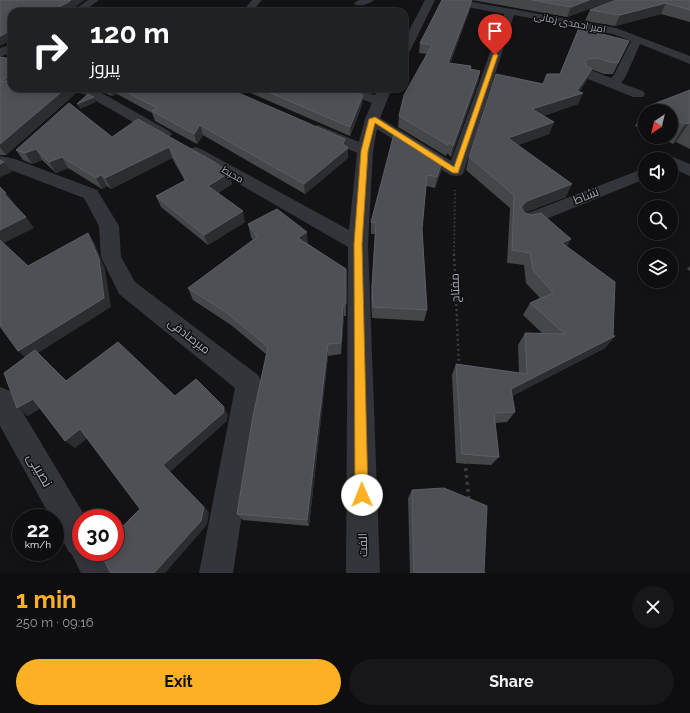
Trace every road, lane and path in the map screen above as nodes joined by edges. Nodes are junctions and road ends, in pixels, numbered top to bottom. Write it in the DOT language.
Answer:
graph roads {
  1 [pos="94,0"];
  2 [pos="257,0"];
  3 [pos="430,0"];
  4 [pos="446,0"];
  5 [pos="82,8"];
  6 [pos="250,8"];
  7 [pos="510,11"];
  8 [pos="584,16"];
  9 [pos="569,22"];
  10 [pos="409,32"];
  11 [pos="637,39"];
  12 [pos="690,60"];
  13 [pos="588,74"];
  14 [pos="613,84"];
  15 [pos="354,92"];
  16 [pos="86,94"];
  17 [pos="638,94"];
  18 [pos="379,103"];
  19 [pos="308,126"];
  20 [pos="365,151"];
  21 [pos="10,159"];
  22 [pos="678,166"];
  23 [pos="456,171"];
  24 [pos="690,171"];
  25 [pos="638,176"];
  26 [pos="527,220"];
  27 [pos="358,244"];
  28 [pos="458,367"];
  29 [pos="0,400"];
  30 [pos="464,459"];
  31 [pos="469,504"];
  32 [pos="72,524"];
  33 [pos="93,561"];
  34 [pos="100,573"];
  35 [pos="216,573"];
  36 [pos="363,573"];
  1 -- 5 [label="street"];
  2 -- 6 [label="street"];
  3 -- 10 [label="street"];
  4 -- 7 [label="street, امیر احمدی زمانی"];
  7 -- 9 [label="street, امیر احمدی زمانی"];
  7 -- 23 [label="street"];
  8 -- 9 [label="street"];
  9 -- 11 [label="street, امیر احمدی زمانی"];
  11 -- 12 [label="street, امیر احمدی زمانی"];
  11 -- 14 [label="street"];
  13 -- 14 [label="street"];
  14 -- 17 [label="street"];
  15 -- 18 [label="street"];
  16 -- 27 [label="street, محیط"];
  18 -- 20 [label="street, الفت"];
  18 -- 23 [label="street"];
  19 -- 20 [label="street"];
  20 -- 27 [label="street, الفت"];
  21 -- 35 [label="street, میرصادقی"];
  22 -- 24 [label="street"];
  23 -- 28 [label="path, مفتاح"];
  25 -- 26 [label="street, نشاط"];
  27 -- 36 [label="street, الفت"];
  29 -- 32 [label="street, نصیبی"];
  30 -- 31 [label="path"];
  33 -- 34 [label="street"];
}
